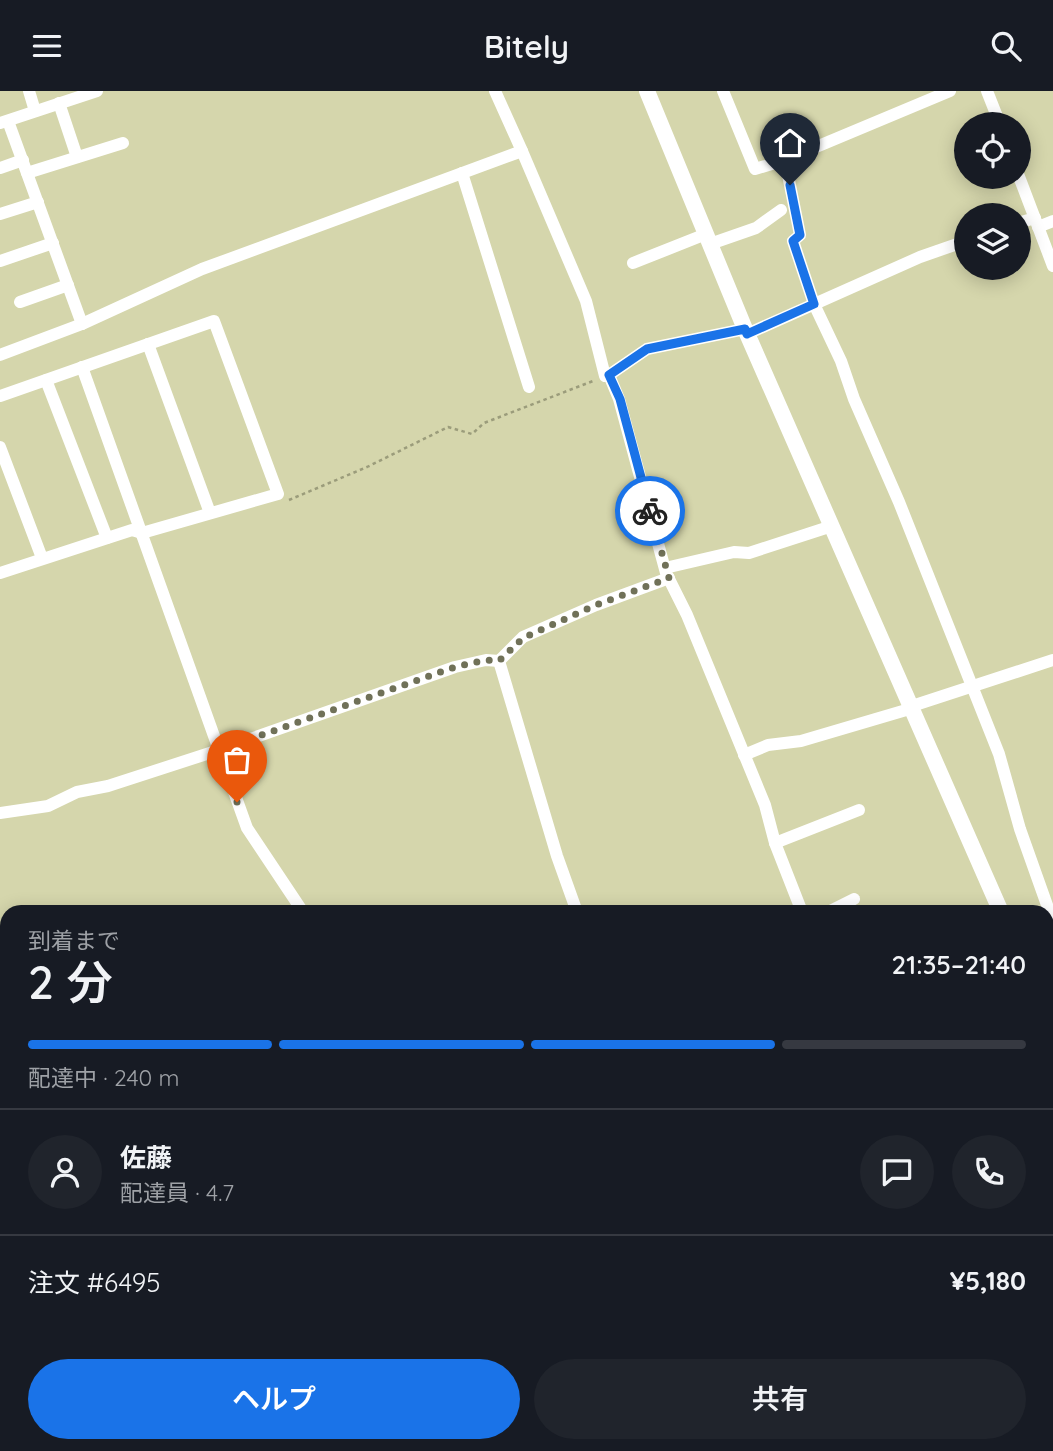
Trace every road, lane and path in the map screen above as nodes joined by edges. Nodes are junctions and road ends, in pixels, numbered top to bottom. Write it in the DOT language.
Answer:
graph roads {
  1 [pos="29,91"];
  2 [pos="97,91"];
  3 [pos="495,91"];
  4 [pos="647,91"];
  5 [pos="723,91"];
  6 [pos="950,91"];
  7 [pos="987,91"];
  8 [pos="59,103"];
  9 [pos="35,111"];
  10 [pos="995,112"];
  11 [pos="4,122"];
  12 [pos="123,143"];
  13 [pos="522,151"];
  14 [pos="77,157"];
  15 [pos="23,160"];
  16 [pos="785,160"];
  17 [pos="0,168"];
  18 [pos="27,173"];
  19 [pos="462,173"];
  20 [pos="1024,189"];
  21 [pos="38,202"];
  22 [pos="782,211"];
  23 [pos="0,214"];
  24 [pos="1053,221"];
  25 [pos="1031,222"];
  26 [pos="1037,222"];
  27 [pos="708,239"];
  28 [pos="53,243"];
  29 [pos="954,245"];
  30 [pos="0,261"];
  31 [pos="634,263"];
  32 [pos="1053,265"];
  33 [pos="68,285"];
  34 [pos="20,302"];
  35 [pos="814,304"];
  36 [pos="82,324"];
  37 [pos="746,332"];
  38 [pos="148,344"];
  39 [pos="0,355"];
  40 [pos="82,367"];
  41 [pos="605,376"];
  42 [pos="46,380"];
  43 [pos="529,387"];
  44 [pos="0,396"];
  45 [pos="0,447"];
  46 [pos="289,501"];
  47 [pos="210,513"];
  48 [pos="832,526"];
  49 [pos="142,533"];
  50 [pos="107,538"];
  51 [pos="42,558"];
  52 [pos="0,573"];
  53 [pos="667,573"];
  54 [pos="1053,660"];
  55 [pos="499,661"];
  56 [pos="970,687"];
  57 [pos="912,707"];
  58 [pos="219,750"];
  59 [pos="744,755"];
  60 [pos="859,810"];
  61 [pos="0,813"];
  62 [pos="775,843"];
  63 [pos="854,899"];
  64 [pos="298,905"];
  65 [pos="575,905"];
  66 [pos="799,905"];
  67 [pos="842,905"];
  68 [pos="998,905"];
  69 [pos="1047,905"];
  1 -- 9 [label="street"];
  2 -- 8 [label="street"];
  3 -- 13 [label="street"];
  4 -- 27 [label="street"];
  5 -- 16 [label="street"];
  6 -- 16 [label="street"];
  7 -- 10 [label="street"];
  8 -- 9 [label="street"];
  8 -- 14 [label="street"];
  9 -- 11 [label="street"];
  11 -- 15 [label="street"];
  12 -- 14 [label="street"];
  13 -- 19 [label="street"];
  13 -- 41 [label="street"];
  14 -- 18 [label="street"];
  15 -- 17 [label="street"];
  15 -- 18 [label="street"];
  16 -- 35 [label="street"];
  18 -- 21 [label="street"];
  19 -- 36 [label="street"];
  19 -- 43 [label="street"];
  20 -- 26 [label="street"];
  21 -- 23 [label="street"];
  21 -- 28 [label="street"];
  22 -- 27 [label="street"];
  24 -- 26 [label="street"];
  25 -- 26 [label="street"];
  26 -- 32 [label="street"];
  27 -- 31 [label="street"];
  27 -- 37 [label="street"];
  28 -- 30 [label="street"];
  28 -- 33 [label="street"];
  29 -- 35 [label="street"];
  33 -- 34 [label="street"];
  33 -- 36 [label="street"];
  35 -- 37 [label="street"];
  35 -- 56 [label="street"];
  36 -- 39 [label="street"];
  37 -- 48 [label="street"];
  37 -- 53 [label="street"];
  38 -- 40 [label="street"];
  38 -- 47 [label="street"];
  38 -- 47 [label="street"];
  40 -- 42 [label="street"];
  40 -- 49 [label="street"];
  41 -- 46 [label="path"];
  42 -- 44 [label="street"];
  42 -- 50 [label="street"];
  45 -- 51 [label="street"];
  47 -- 49 [label="street"];
  48 -- 53 [label="street"];
  48 -- 57 [label="street"];
  49 -- 50 [label="street"];
  49 -- 58 [label="street"];
  50 -- 51 [label="street"];
  51 -- 52 [label="street"];
  53 -- 55 [label="street"];
  53 -- 59 [label="street"];
  54 -- 56 [label="street"];
  55 -- 58 [label="street"];
  55 -- 65 [label="street"];
  56 -- 57 [label="street"];
  56 -- 69 [label="street"];
  57 -- 59 [label="street"];
  57 -- 68 [label="street"];
  58 -- 61 [label="street"];
  58 -- 64 [label="street"];
  59 -- 62 [label="street"];
  60 -- 62 [label="street"];
  62 -- 66 [label="street"];
  63 -- 67 [label="street"];
}
